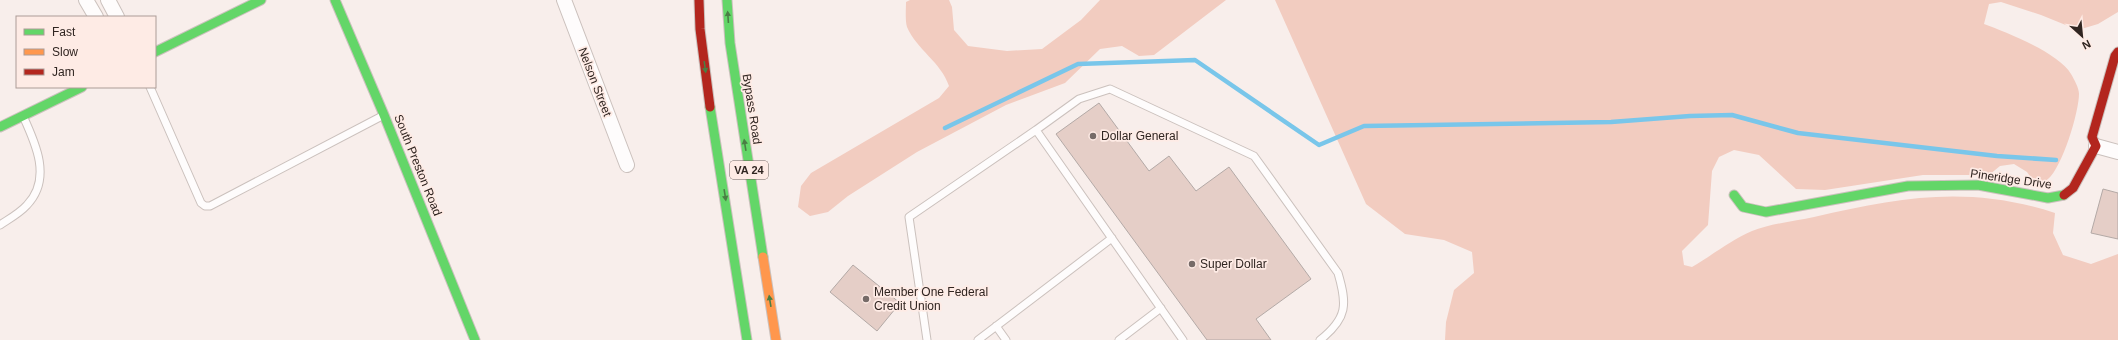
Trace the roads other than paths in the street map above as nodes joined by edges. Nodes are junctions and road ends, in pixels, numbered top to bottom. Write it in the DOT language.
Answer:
graph roads {
  1 [pos="86,0"];
  2 [pos="108,0"];
  3 [pos="237,0"];
  4 [pos="261,0"];
  5 [pos="335,0"];
  6 [pos="564,0"];
  7 [pos="699,0"];
  8 [pos="726,0"];
  9 [pos="241,10"];
  10 [pos="95,16"];
  11 [pos="116,16"];
  12 [pos="156,52"];
  13 [pos="2118,52"];
  14 [pos="80,88"];
  15 [pos="150,88"];
  16 [pos="384,115"];
  17 [pos="23,116"];
  18 [pos="0,127"];
  19 [pos="1036,130"];
  20 [pos="2096,146"];
  21 [pos="2118,152"];
  22 [pos="627,165"];
  23 [pos="1734,195"];
  24 [pos="0,226"];
  25 [pos="1112,238"];
  26 [pos="1161,308"];
  27 [pos="996,326"];
  28 [pos="475,340"];
  29 [pos="747,340"];
  30 [pos="776,340"];
  31 [pos="927,340"];
  32 [pos="978,340"];
  33 [pos="1006,340"];
  34 [pos="1119,340"];
  35 [pos="1183,340"];
  36 [pos="1320,340"];
  1 -- 10 [label="street"];
  2 -- 11 [label="street"];
  3 -- 9 [label="lane"];
  4 -- 9 [label="main road"];
  5 -- 16 [label="main road, South Preston Road"];
  6 -- 22 [label="street, Nelson Street"];
  7 -- 29 [label="main road, VA 24, one-way"];
  30 -- 8 [label="main road, Bypass Road / VA 24, one-way"];
  9 -- 12 [label="main road"];
  13 -- 20 [label="main road"];
  14 -- 17 [label="main road"];
  15 -- 16 [label="lane"];
  16 -- 28 [label="main road, South Preston Road"];
  17 -- 18 [label="main road"];
  17 -- 24 [label="lane"];
  19 -- 25 [label="lane"];
  19 -- 31 [label="lane"];
  19 -- 36 [label="lane"];
  20 -- 21 [label="street"];
  20 -- 23 [label="main road, Pineridge Drive"];
  25 -- 26 [label="lane"];
  25 -- 27 [label="lane"];
  26 -- 34 [label="lane"];
  26 -- 35 [label="lane"];
  27 -- 32 [label="lane"];
  27 -- 33 [label="lane"];
}
